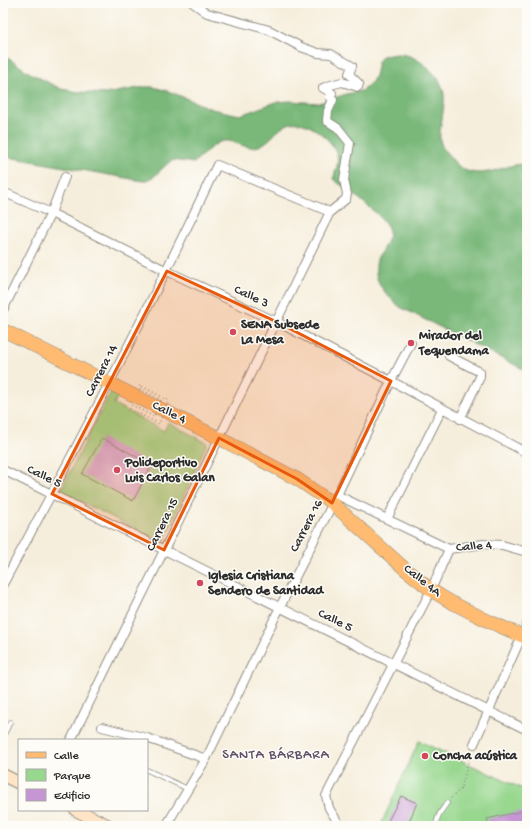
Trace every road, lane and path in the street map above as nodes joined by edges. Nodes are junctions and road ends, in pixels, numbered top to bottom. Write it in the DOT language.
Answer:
graph roads {
  1 [pos="193,3"];
  2 [pos="65,177"];
  3 [pos="3,192"];
  4 [pos="330,212"];
  5 [pos="51,213"];
  6 [pos="167,271"];
  7 [pos="3,310"];
  8 [pos="276,322"];
  9 [pos="3,330"];
  10 [pos="411,343"];
  11 [pos="449,356"];
  12 [pos="391,380"];
  13 [pos="110,383"];
  14 [pos="159,403"];
  15 [pos="442,409"];
  16 [pos="155,414"];
  17 [pos="460,419"];
  18 [pos="219,438"];
  19 [pos="527,454"];
  20 [pos="3,470"];
  21 [pos="52,494"];
  22 [pos="334,499"];
  23 [pos="387,519"];
  24 [pos="449,549"];
  25 [pos="164,550"];
  26 [pos="527,552"];
  27 [pos="3,584"];
  28 [pos="431,590"];
  29 [pos="280,607"];
  30 [pos="525,632"];
  31 [pos="393,663"];
  32 [pos="489,711"];
  33 [pos="10,722"];
  34 [pos="102,727"];
  35 [pos="527,730"];
  36 [pos="3,737"];
  37 [pos="70,739"];
  38 [pos="474,744"];
  39 [pos="206,759"];
  40 [pos="148,770"];
  41 [pos="3,775"];
  42 [pos="18,782"];
  43 [pos="188,789"];
  44 [pos="447,802"];
  45 [pos="78,811"];
  46 [pos="109,826"];
  47 [pos="166,826"];
  48 [pos="340,826"];
  49 [pos="436,826"];
  1 -- 4 [label="street"];
  2 -- 5 [label="street"];
  3 -- 5 [label="street, Calle 3"];
  4 -- 6 [label="street, Carrera 14"];
  4 -- 8 [label="street, Carrera 15"];
  5 -- 6 [label="street, Calle 3"];
  5 -- 7 [label="street"];
  6 -- 8 [label="street, Calle 3"];
  6 -- 13 [label="street, Carrera 14"];
  8 -- 12 [label="street, Calle 3"];
  8 -- 18 [label="street, Carrera 15"];
  9 -- 13 [label="main road, Calle 4"];
  10 -- 12 [label="street, Carrera 16"];
  11 -- 17 [label="street"];
  12 -- 15 [label="street, Calle 3"];
  12 -- 22 [label="street, Carrera 16"];
  13 -- 18 [label="main road, Calle 4"];
  13 -- 21 [label="street, Carrera 14"];
  14 -- 16 [label="path, bridge"];
  15 -- 17 [label="street, Calle 3"];
  15 -- 23 [label="street"];
  17 -- 19 [label="street, Calle 3"];
  18 -- 22 [label="main road, Calle 4"];
  18 -- 25 [label="street, Carrera 15"];
  20 -- 21 [label="street, Calle 5"];
  21 -- 25 [label="street, Calle 5"];
  21 -- 27 [label="street, Carrera 14"];
  22 -- 23 [label="street, Calle 4"];
  22 -- 28 [label="main road, Calle 4A"];
  22 -- 29 [label="street, Carrera 16"];
  23 -- 24 [label="street, Calle 4"];
  24 -- 26 [label="street, Calle 4"];
  24 -- 28 [label="street"];
  25 -- 29 [label="street, Calle 5"];
  25 -- 37 [label="street, Carrera 15"];
  28 -- 30 [label="main road, Calle 4A"];
  28 -- 31 [label="street"];
  29 -- 31 [label="street, Calle 5"];
  29 -- 39 [label="street, Carrera 16"];
  30 -- 32 [label="street"];
  31 -- 32 [label="street, Calle 5"];
  31 -- 48 [label="street"];
  32 -- 35 [label="street, Calle 5"];
  32 -- 38 [label="street"];
  33 -- 36 [label="lane"];
  34 -- 39 [label="street"];
  38 -- 44 [label="path"];
  39 -- 43 [label="street, Carrera 16"];
  40 -- 43 [label="lane"];
  41 -- 42 [label="main road"];
  43 -- 47 [label="street, Carrera 16"];
  44 -- 49 [label="lane"];
  45 -- 46 [label="main road"];
}
